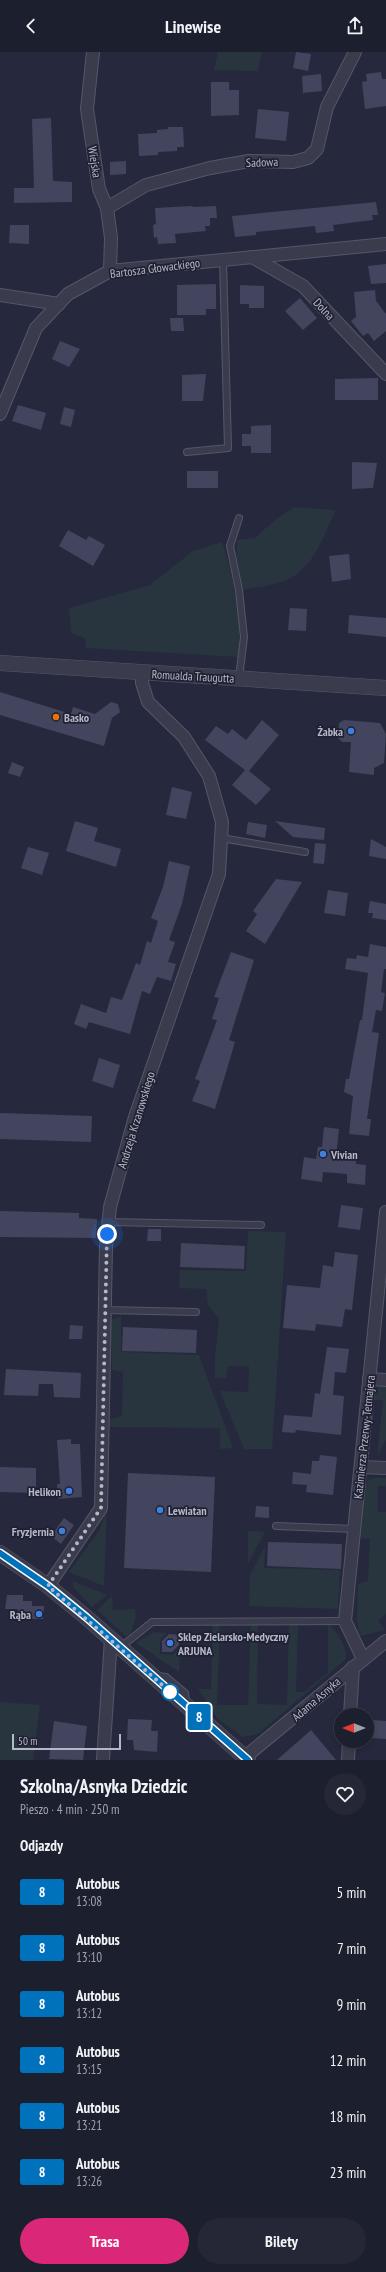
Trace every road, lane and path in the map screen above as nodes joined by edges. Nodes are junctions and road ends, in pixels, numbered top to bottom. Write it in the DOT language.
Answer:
graph roads {
  1 [pos="93,52"];
  2 [pos="355,52"];
  3 [pos="107,208"];
  4 [pos="386,244"];
  5 [pos="252,257"];
  6 [pos="224,260"];
  7 [pos="110,271"];
  8 [pos="0,294"];
  9 [pos="59,304"];
  10 [pos="386,374"];
  11 [pos="0,414"];
  12 [pos="187,452"];
  13 [pos="239,518"];
  14 [pos="0,663"];
  15 [pos="142,672"];
  16 [pos="240,678"];
  17 [pos="386,688"];
  18 [pos="221,838"];
  19 [pos="305,852"];
  20 [pos="386,1212"];
  21 [pos="108,1222"];
  22 [pos="261,1225"];
  23 [pos="383,1257"];
  24 [pos="105,1310"];
  25 [pos="196,1312"];
  26 [pos="369,1379"];
  27 [pos="386,1380"];
  28 [pos="361,1467"];
  29 [pos="386,1468"];
  30 [pos="276,1526"];
  31 [pos="355,1529"];
  32 [pos="0,1553"];
  33 [pos="48,1586"];
  34 [pos="345,1621"];
  35 [pos="386,1641"];
  36 [pos="115,1643"];
  37 [pos="363,1659"];
  38 [pos="353,1667"];
  39 [pos="350,1708"];
  40 [pos="349,1748"];
  41 [pos="247,1759"];
  42 [pos="103,1760"];
  43 [pos="348,1760"];
  1 -- 3 [label="street, Wiejska"];
  2 -- 3 [label="street, Sadowa"];
  3 -- 7 [label="street, Wiejska"];
  4 -- 5 [label="street, Bartosza Głowackiego"];
  5 -- 6 [label="street, Bartosza Głowackiego"];
  5 -- 10 [label="street, Dolna"];
  6 -- 7 [label="street, Bartosza Głowackiego"];
  6 -- 12 [label="lane"];
  7 -- 9 [label="street, Bartosza Głowackiego"];
  8 -- 9 [label="street"];
  9 -- 11 [label="street, Bartosza Głowackiego"];
  13 -- 16 [label="lane"];
  14 -- 15 [label="street, Romualda Traugutta"];
  15 -- 16 [label="street, Romualda Traugutta"];
  15 -- 18 [label="street, Andrzeja Krzanowskiego"];
  16 -- 17 [label="street, Romualda Traugutta"];
  18 -- 19 [label="lane"];
  18 -- 21 [label="street, Andrzeja Krzanowskiego"];
  20 -- 23 [label="street, Kazimierza Przerwy-Tetmajera"];
  21 -- 22 [label="lane"];
  21 -- 24 [label="street, Andrzeja Krzanowskiego"];
  23 -- 26 [label="street, Kazimierza Przerwy-Tetmajera"];
  24 -- 25 [label="lane"];
  24 -- 33 [label="street, Andrzeja Krzanowskiego"];
  26 -- 27 [label="street"];
  26 -- 28 [label="street, Kazimierza Przerwy-Tetmajera"];
  28 -- 29 [label="street"];
  28 -- 31 [label="street, Kazimierza Przerwy-Tetmajera"];
  30 -- 31 [label="lane"];
  31 -- 34 [label="street, Kazimierza Przerwy-Tetmajera"];
  32 -- 33 [label="street"];
  33 -- 36 [label="street"];
  34 -- 36 [label="lane"];
  34 -- 37 [label="street"];
  35 -- 37 [label="street, Adama Asnyka"];
  36 -- 41 [label="street"];
  36 -- 42 [label="street"];
  37 -- 38 [label="street, Adama Asnyka"];
  38 -- 39 [label="street"];
  38 -- 41 [label="street, Adama Asnyka"];
  40 -- 43 [label="street"];
}
